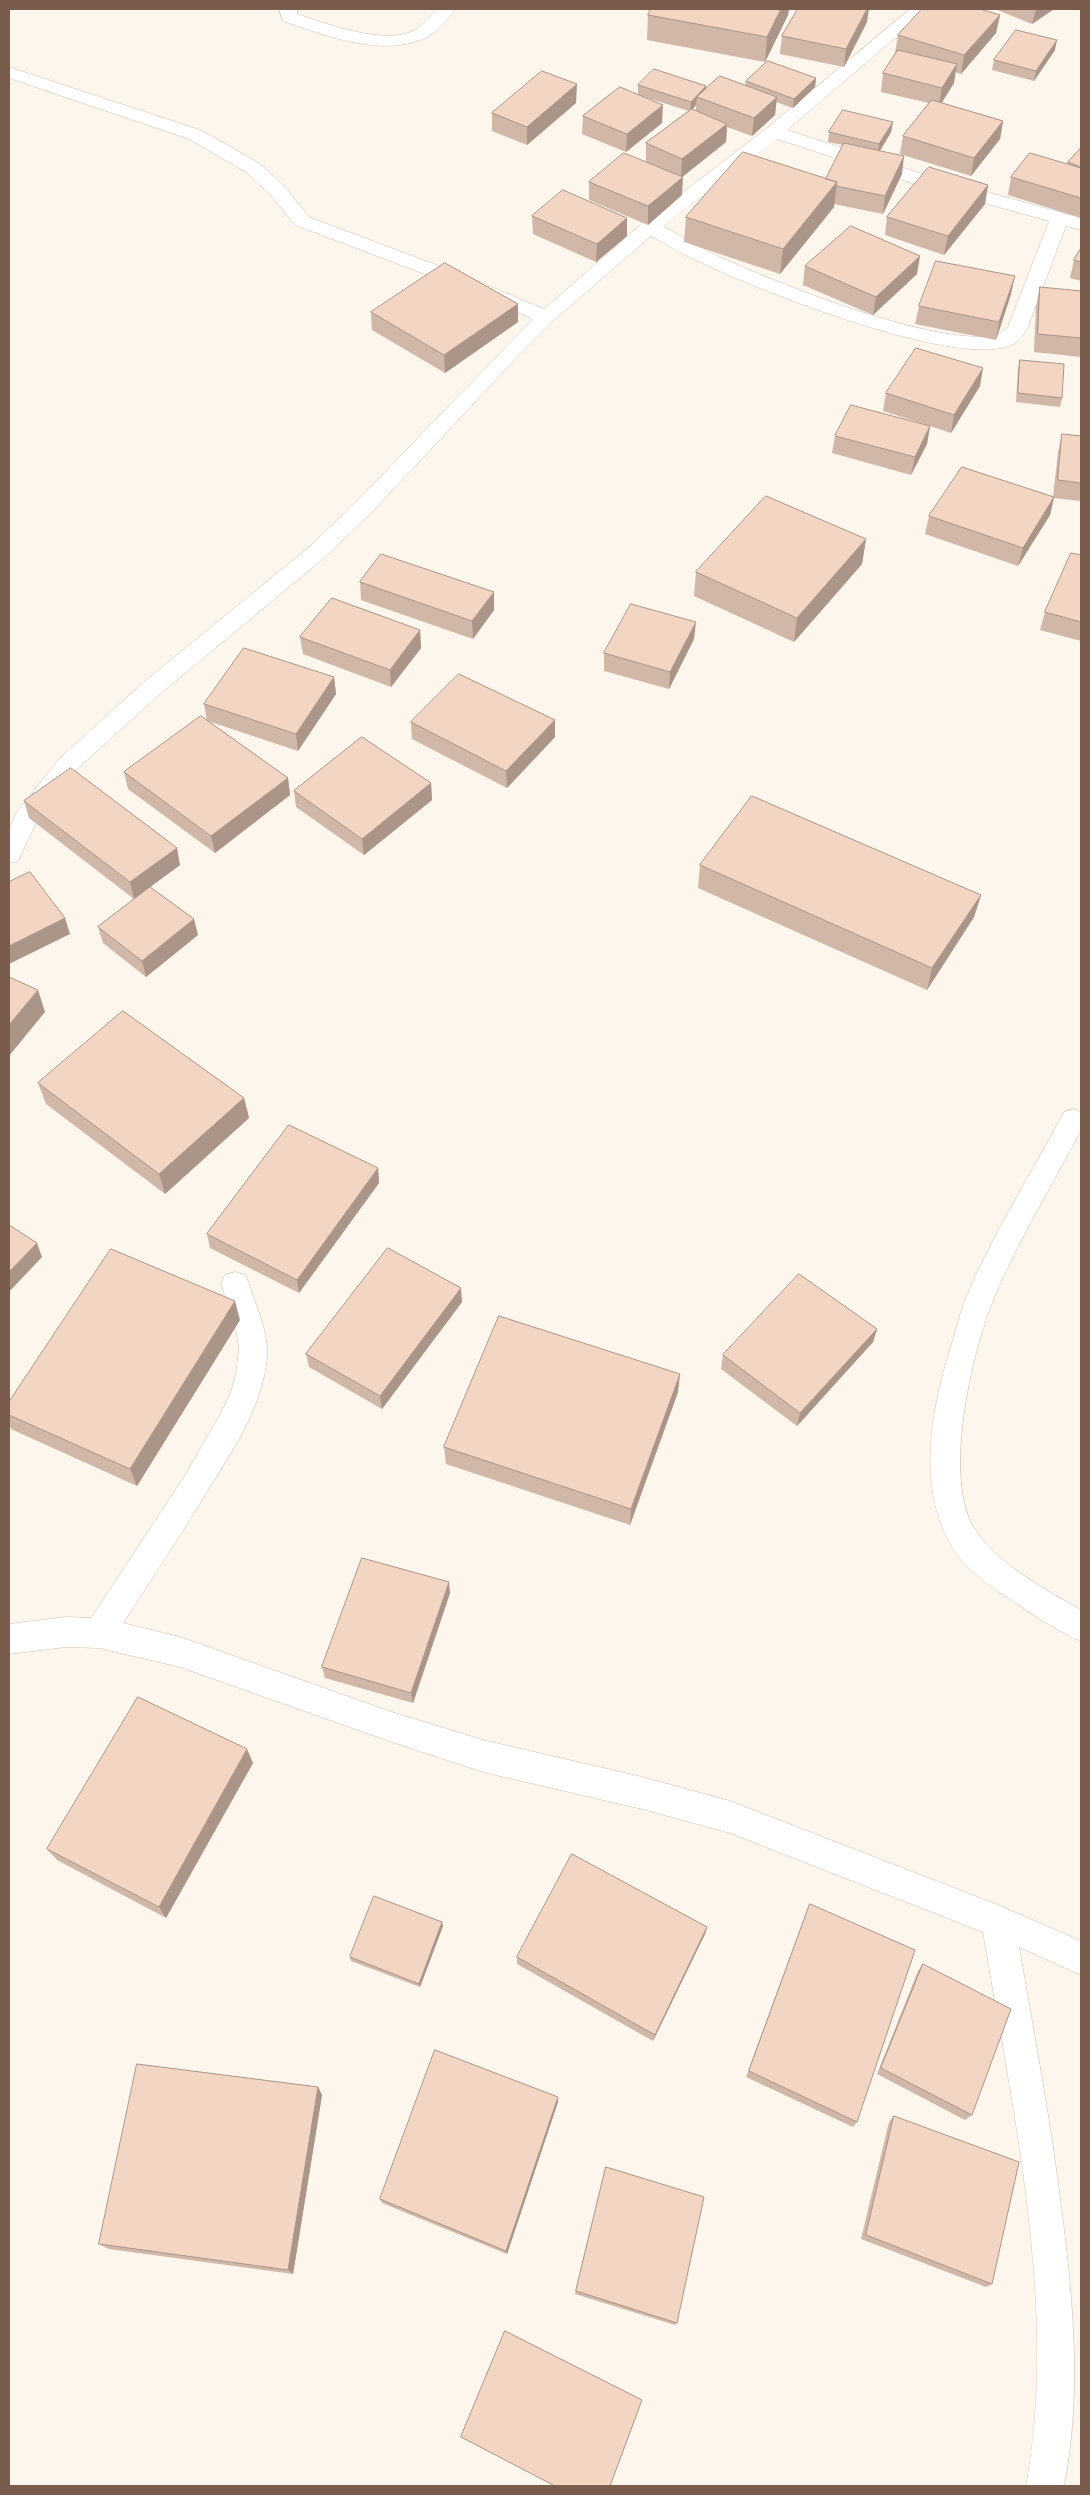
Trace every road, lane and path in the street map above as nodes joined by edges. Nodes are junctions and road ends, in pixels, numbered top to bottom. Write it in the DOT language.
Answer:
graph roads {
  1 [pos="288,9"];
  2 [pos="446,9"];
  3 [pos="915,9"];
  4 [pos="9,72"];
  5 [pos="774,132"];
  6 [pos="1059,220"];
  7 [pos="1081,224"];
  8 [pos="650,227"];
  9 [pos="546,317"];
  10 [pos="9,854"];
  11 [pos="1073,1120"];
  12 [pos="234,1284"];
  13 [pos="1081,1626"];
  14 [pos="99,1633"];
  15 [pos="9,1639"];
  16 [pos="998,1921"];
  17 [pos="1081,1958"];
  18 [pos="1045,2486"];
  1 -- 2 [label="street"];
  3 -- 5 [label="street"];
  4 -- 9 [label="street"];
  5 -- 6 [label="street"];
  5 -- 8 [label="street"];
  6 -- 7 [label="street"];
  6 -- 8 [label="street"];
  8 -- 9 [label="street"];
  9 -- 10 [label="street"];
  11 -- 13 [label="street"];
  12 -- 14 [label="street"];
  14 -- 15 [label="street"];
  14 -- 16 [label="street"];
  16 -- 17 [label="street"];
  16 -- 18 [label="street"];
}
